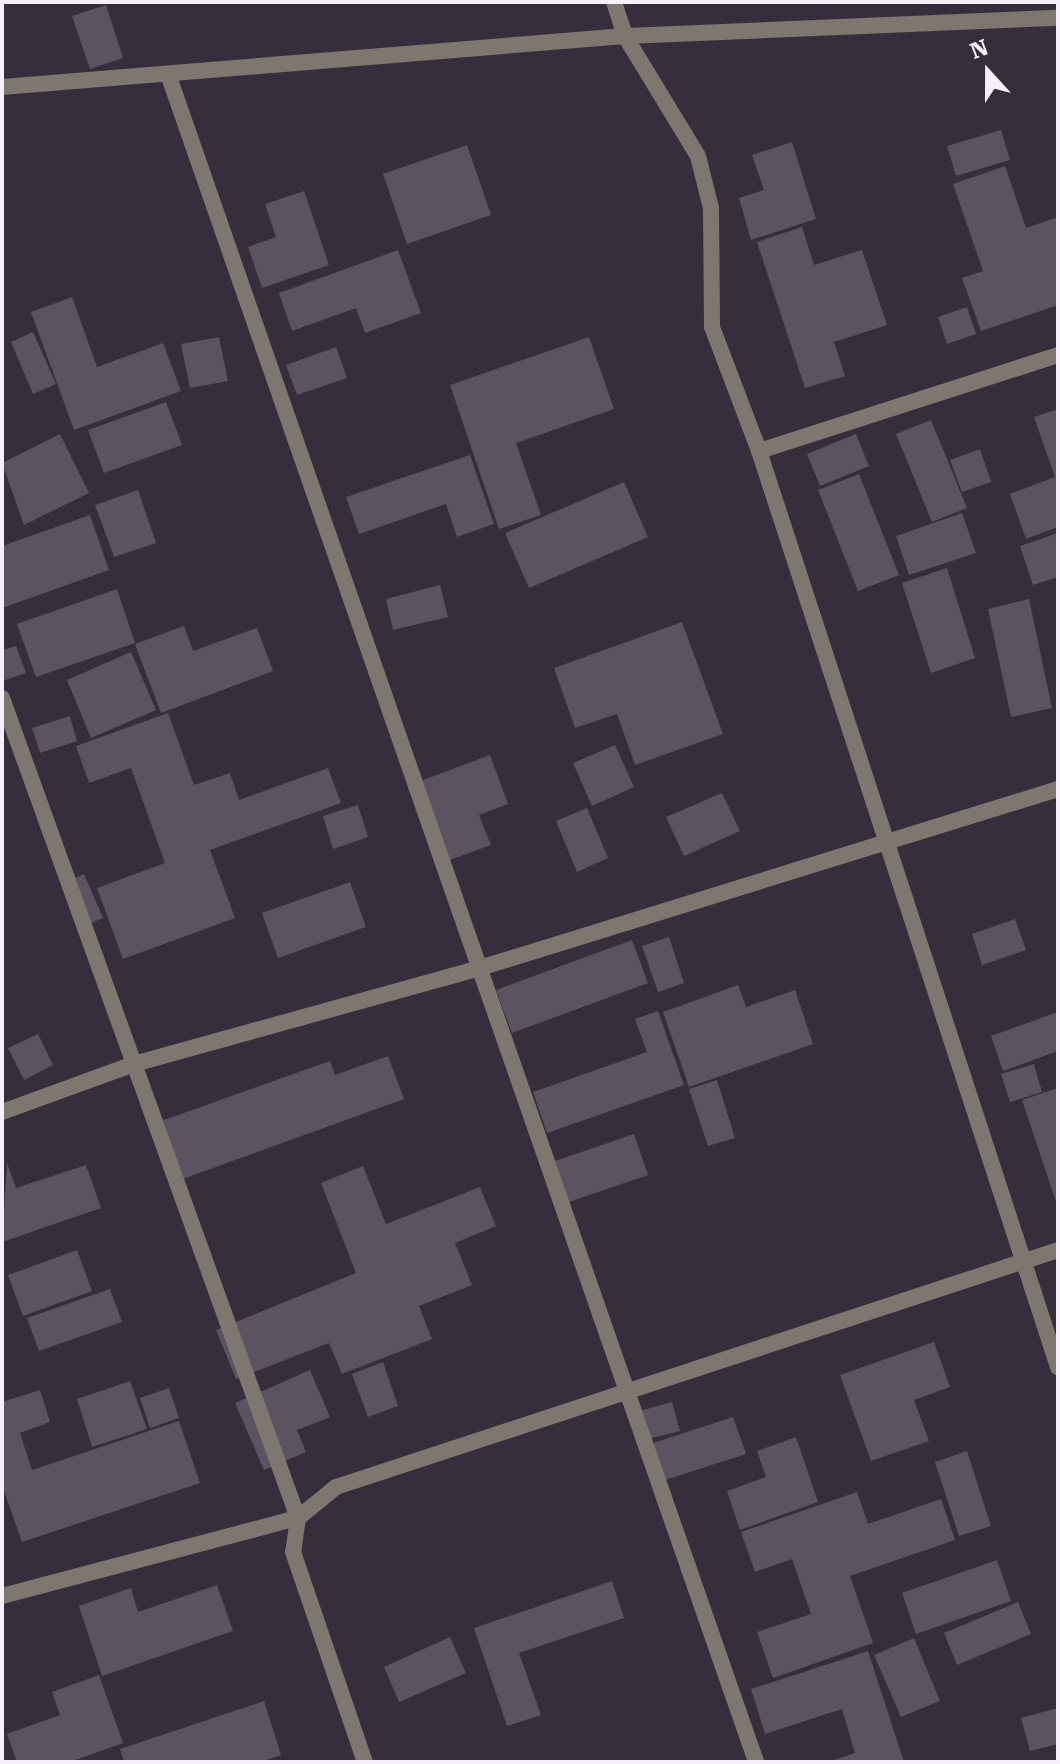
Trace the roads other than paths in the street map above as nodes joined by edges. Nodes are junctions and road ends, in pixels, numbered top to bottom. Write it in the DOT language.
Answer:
graph roads {
  1 [pos="614,2"];
  2 [pos="1058,18"];
  3 [pos="625,36"];
  4 [pos="168,74"];
  5 [pos="2,87"];
  6 [pos="1058,355"];
  7 [pos="759,451"];
  8 [pos="2,698"];
  9 [pos="1058,789"];
  10 [pos="886,843"];
  11 [pos="483,967"];
  12 [pos="134,1064"];
  13 [pos="2,1112"];
  14 [pos="1058,1250"];
  15 [pos="1023,1261"];
  16 [pos="1058,1367"];
  17 [pos="621,1391"];
  18 [pos="298,1518"];
  19 [pos="2,1596"];
  20 [pos="365,1762"];
  21 [pos="756,1762"];
  1 -- 3 [label="street"];
  2 -- 3 [label="street"];
  3 -- 4 [label="street"];
  3 -- 7 [label="street"];
  4 -- 5 [label="street"];
  4 -- 11 [label="street"];
  6 -- 7 [label="street"];
  7 -- 10 [label="street"];
  8 -- 12 [label="street"];
  9 -- 10 [label="street"];
  10 -- 11 [label="street"];
  10 -- 15 [label="street"];
  11 -- 12 [label="street"];
  11 -- 17 [label="street"];
  12 -- 13 [label="street"];
  12 -- 18 [label="street"];
  14 -- 15 [label="street"];
  15 -- 16 [label="street"];
  15 -- 17 [label="street"];
  17 -- 18 [label="street"];
  17 -- 21 [label="street"];
  18 -- 19 [label="street"];
  18 -- 20 [label="street"];
}
